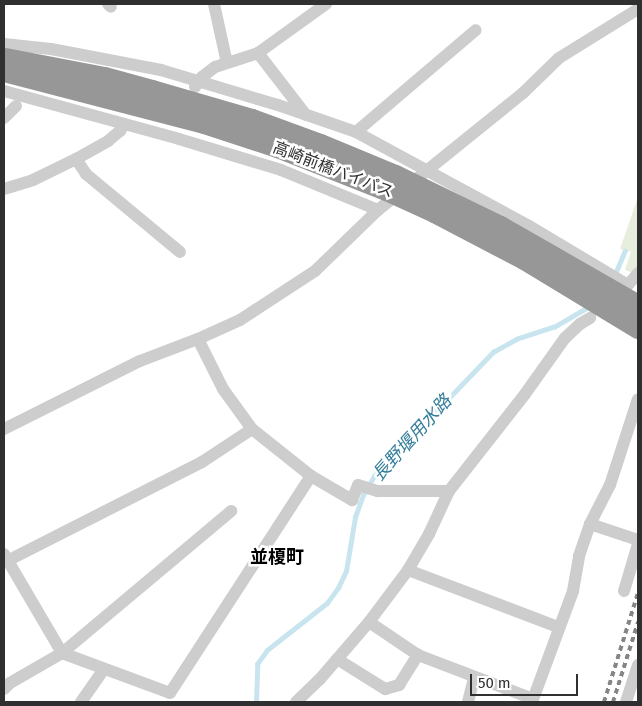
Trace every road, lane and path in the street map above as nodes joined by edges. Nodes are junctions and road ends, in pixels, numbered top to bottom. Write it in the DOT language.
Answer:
graph roads {
  1 [pos="214,4"];
  2 [pos="326,4"];
  3 [pos="638,9"];
  4 [pos="476,30"];
  5 [pos="4,44"];
  6 [pos="258,53"];
  7 [pos="4,58"];
  8 [pos="227,62"];
  9 [pos="4,71"];
  10 [pos="4,78"];
  11 [pos="56,84"];
  12 [pos="196,86"];
  13 [pos="4,91"];
  14 [pos="16,106"];
  15 [pos="306,115"];
  16 [pos="4,118"];
  17 [pos="124,124"];
  18 [pos="182,126"];
  19 [pos="356,132"];
  20 [pos="179,139"];
  21 [pos="76,159"];
  22 [pos="425,171"];
  23 [pos="390,182"];
  24 [pos="4,189"];
  25 [pos="378,210"];
  26 [pos="180,252"];
  27 [pos="638,273"];
  28 [pos="629,286"];
  29 [pos="638,305"];
  30 [pos="590,318"];
  31 [pos="638,328"];
  32 [pos="198,339"];
  33 [pos="638,400"];
  34 [pos="6,425"];
  35 [pos="252,429"];
  36 [pos="311,476"];
  37 [pos="449,491"];
  38 [pos="231,511"];
  39 [pos="590,524"];
  40 [pos="638,540"];
  41 [pos="638,544"];
  42 [pos="6,557"];
  43 [pos="408,570"];
  44 [pos="624,591"];
  45 [pos="369,622"];
  46 [pos="558,627"];
  47 [pos="62,653"];
  48 [pos="418,655"];
  49 [pos="337,659"];
  50 [pos="638,665"];
  51 [pos="104,669"];
  52 [pos="474,678"];
  53 [pos="4,689"];
  54 [pos="631,699"];
  55 [pos="533,700"];
  56 [pos="81,702"];
  57 [pos="296,702"];
  58 [pos="468,702"];
  1 -- 8 [label="street"];
  2 -- 6 [label="street"];
  3 -- 22 [label="street"];
  4 -- 19 [label="street"];
  5 -- 12 [label="street"];
  6 -- 8 [label="street"];
  6 -- 15 [label="street"];
  7 -- 23 [label="highway, 高崎前橋バイパス"];
  8 -- 12 [label="street"];
  9 -- 11 [label="highway, 高崎前橋バイパス"];
  10 -- 11 [label="highway"];
  11 -- 23 [label="highway, 高崎前橋バイパス"];
  12 -- 15 [label="street"];
  13 -- 17 [label="street"];
  14 -- 16 [label="street"];
  15 -- 19 [label="street"];
  17 -- 20 [label="street"];
  17 -- 21 [label="street"];
  18 -- 20 [label="street"];
  19 -- 22 [label="street"];
  20 -- 25 [label="street"];
  21 -- 24 [label="street"];
  21 -- 26 [label="street"];
  22 -- 25 [label="street"];
  22 -- 28 [label="street"];
  23 -- 29 [label="highway, 高崎前橋バイパス"];
  23 -- 31 [label="highway, 高崎前橋バイパス"];
  25 -- 32 [label="street"];
  27 -- 28 [label="street"];
  30 -- 37 [label="street"];
  32 -- 34 [label="street"];
  32 -- 35 [label="street"];
  33 -- 39 [label="street"];
  35 -- 36 [label="street"];
  35 -- 42 [label="street"];
  36 -- 37 [label="street"];
  36 -- 51 [label="street"];
  37 -- 43 [label="street"];
  38 -- 47 [label="street"];
  39 -- 40 [label="street"];
  39 -- 46 [label="street"];
  41 -- 44 [label="street"];
  42 -- 47 [label="street"];
  43 -- 45 [label="street"];
  43 -- 46 [label="street"];
  45 -- 48 [label="street"];
  45 -- 49 [label="street"];
  46 -- 55 [label="street"];
  47 -- 51 [label="street"];
  47 -- 53 [label="street"];
  48 -- 49 [label="street"];
  48 -- 52 [label="street"];
  49 -- 57 [label="street"];
  50 -- 54 [label="street"];
  51 -- 56 [label="street"];
  52 -- 55 [label="street"];
  52 -- 58 [label="street"];
}
